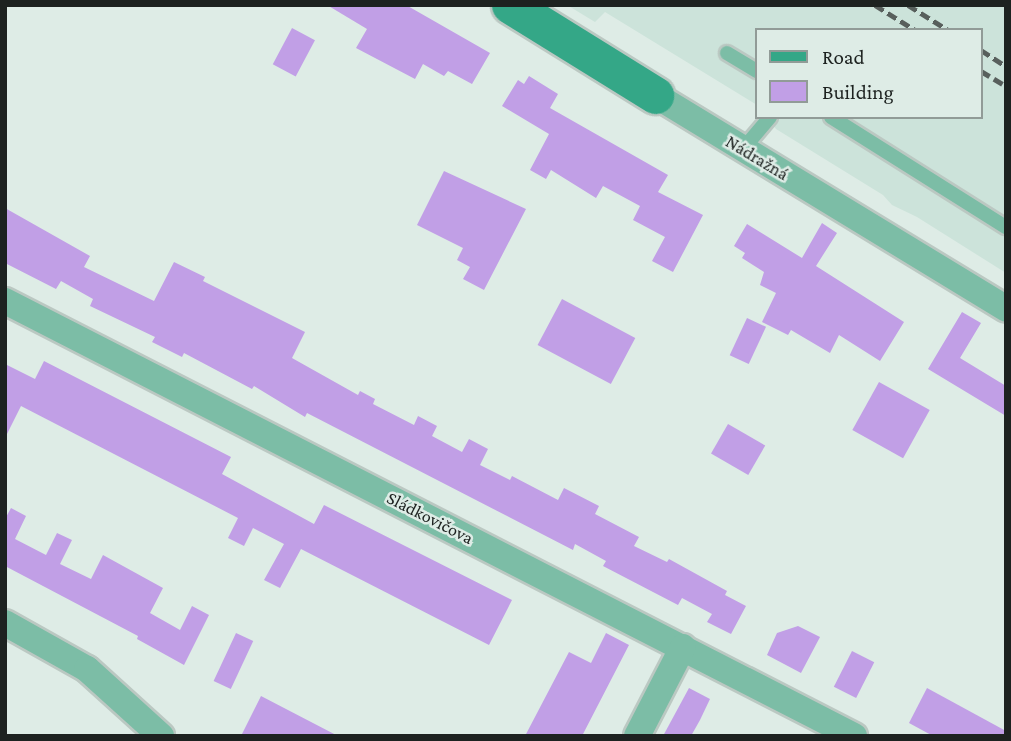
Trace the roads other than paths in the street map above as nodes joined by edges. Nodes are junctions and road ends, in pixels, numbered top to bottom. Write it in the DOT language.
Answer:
graph roads {
  1 [pos="510,5"];
  2 [pos="727,53"];
  3 [pos="755,70"];
  4 [pos="655,96"];
  5 [pos="768,119"];
  6 [pos="834,119"];
  7 [pos="743,149"];
  8 [pos="1006,227"];
  9 [pos="5,301"];
  10 [pos="1006,308"];
  11 [pos="5,623"];
  12 [pos="683,647"];
  13 [pos="161,736"];
  14 [pos="637,736"];
  15 [pos="854,736"];
  1 -- 4 [label="street, Nádražná"];
  2 -- 3 [label="lane"];
  4 -- 7 [label="street, Nádražná"];
  5 -- 7 [label="lane"];
  6 -- 8 [label="lane"];
  7 -- 10 [label="street, Nádražná"];
  9 -- 12 [label="street, Sládkovičova"];
  11 -- 13 [label="street"];
  12 -- 14 [label="street"];
  12 -- 15 [label="street, Sládkovičova"];
}
